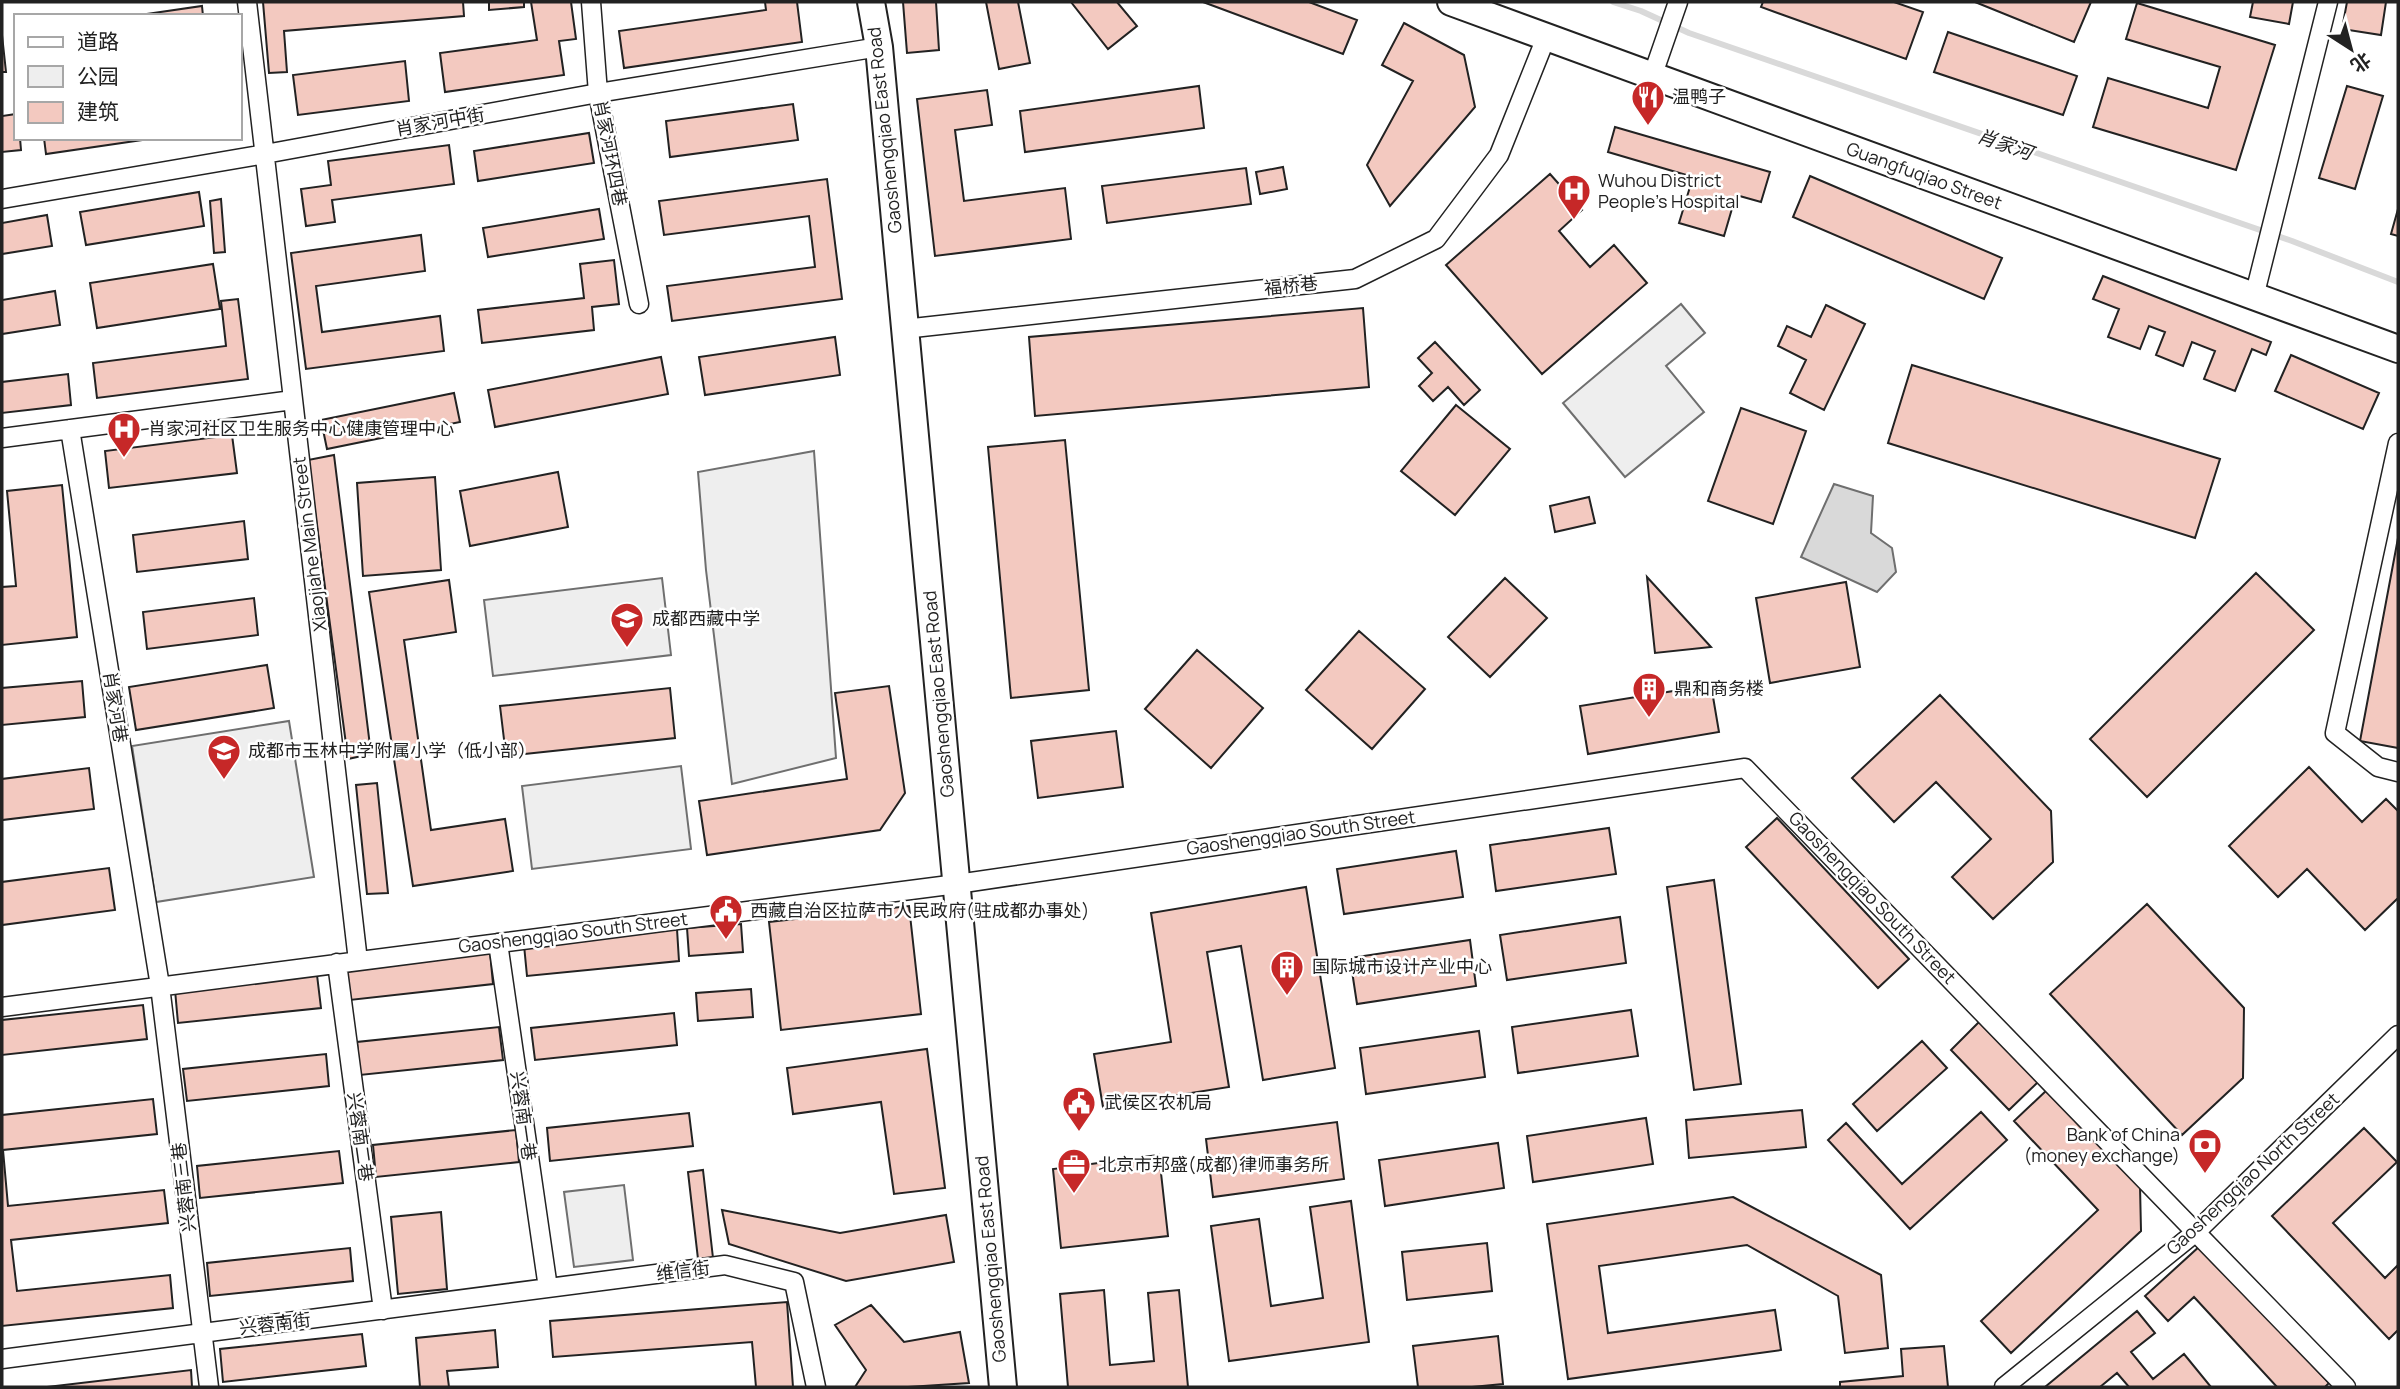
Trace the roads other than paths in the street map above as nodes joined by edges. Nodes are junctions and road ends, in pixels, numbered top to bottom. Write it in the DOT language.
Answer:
graph roads {
  1 [pos="247,2"];
  2 [pos="591,2"];
  3 [pos="871,2"];
  4 [pos="1451,2"];
  5 [pos="2328,2"];
  6 [pos="1678,3"];
  7 [pos="1547,35"];
  8 [pos="879,47"];
  9 [pos="1652,77"];
  10 [pos="598,93"];
  11 [pos="265,154"];
  12 [pos="2,199"];
  13 [pos="2254,297"];
  14 [pos="639,304"];
  15 [pos="904,329"];
  16 [pos="2398,349"];
  17 [pos="293,400"];
  18 [pos="70,429"];
  19 [pos="2,438"];
  20 [pos="2398,443"];
  21 [pos="2398,772"];
  22 [pos="957,884"];
  23 [pos="498,943"];
  24 [pos="358,961"];
  25 [pos="337,964"];
  26 [pos="160,986"];
  27 [pos="2,1007"];
  28 [pos="2398,1035"];
  29 [pos="2196,1232"];
  30 [pos="548,1288"];
  31 [pos="383,1310"];
  32 [pos="202,1333"];
  33 [pos="2,1359"];
  34 [pos="209,1387"];
  35 [pos="816,1387"];
  36 [pos="1003,1387"];
  37 [pos="2004,1387"];
  38 [pos="2346,1387"];
  1 -- 11 [label="street, Xiaojiahe Main Street"];
  2 -- 10 [label="street, 肖家河环四巷"];
  3 -- 8 [label="street, Gaoshengqiao East Road"];
  4 -- 7 [label="street, Guangfuqiao Street"];
  5 -- 13 [label="street"];
  6 -- 9 [label="street"];
  7 -- 9 [label="street, Guangfuqiao Street"];
  7 -- 15 [label="street, 福桥巷"];
  8 -- 10 [label="street, 肖家河中街"];
  8 -- 15 [label="street, Gaoshengqiao East Road"];
  9 -- 13 [label="street, Guangfuqiao Street"];
  10 -- 11 [label="street, 肖家河中街"];
  10 -- 14 [label="street, 肖家河环四巷"];
  11 -- 12 [label="street, 肖家河中街"];
  11 -- 17 [label="street, Xiaojiahe Main Street"];
  13 -- 16 [label="street, Guangfuqiao Street"];
  15 -- 22 [label="street, Gaoshengqiao East Road"];
  17 -- 18 [label="street"];
  17 -- 24 [label="street, Xiaojiahe Main Street"];
  18 -- 19 [label="street"];
  18 -- 26 [label="street, 肖家河巷"];
  20 -- 21 [label="street"];
  22 -- 23 [label="street, Gaoshengqiao South Street"];
  22 -- 29 [label="street, Gaoshengqiao South Street"];
  22 -- 36 [label="street, Gaoshengqiao East Road"];
  23 -- 24 [label="street, Gaoshengqiao South Street"];
  23 -- 30 [label="street, 兴蓉南一巷"];
  24 -- 25 [label="street, Gaoshengqiao South Street"];
  25 -- 26 [label="street, Gaoshengqiao South Street"];
  25 -- 31 [label="street, 兴蓉南二巷"];
  26 -- 27 [label="street, Gaoshengqiao South Street"];
  26 -- 32 [label="street, 兴蓉南三巷"];
  28 -- 29 [label="street, Gaoshengqiao North Street"];
  29 -- 37 [label="street, Gaoshengqiao North Street"];
  29 -- 38 [label="street, Gaoshengqiao South Street"];
  30 -- 31 [label="street, 兴蓉南街"];
  30 -- 35 [label="street, 维信街"];
  31 -- 32 [label="street, 兴蓉南街"];
  32 -- 33 [label="street, 兴蓉南街"];
  32 -- 34 [label="street, 兴蓉南三巷"];
}
